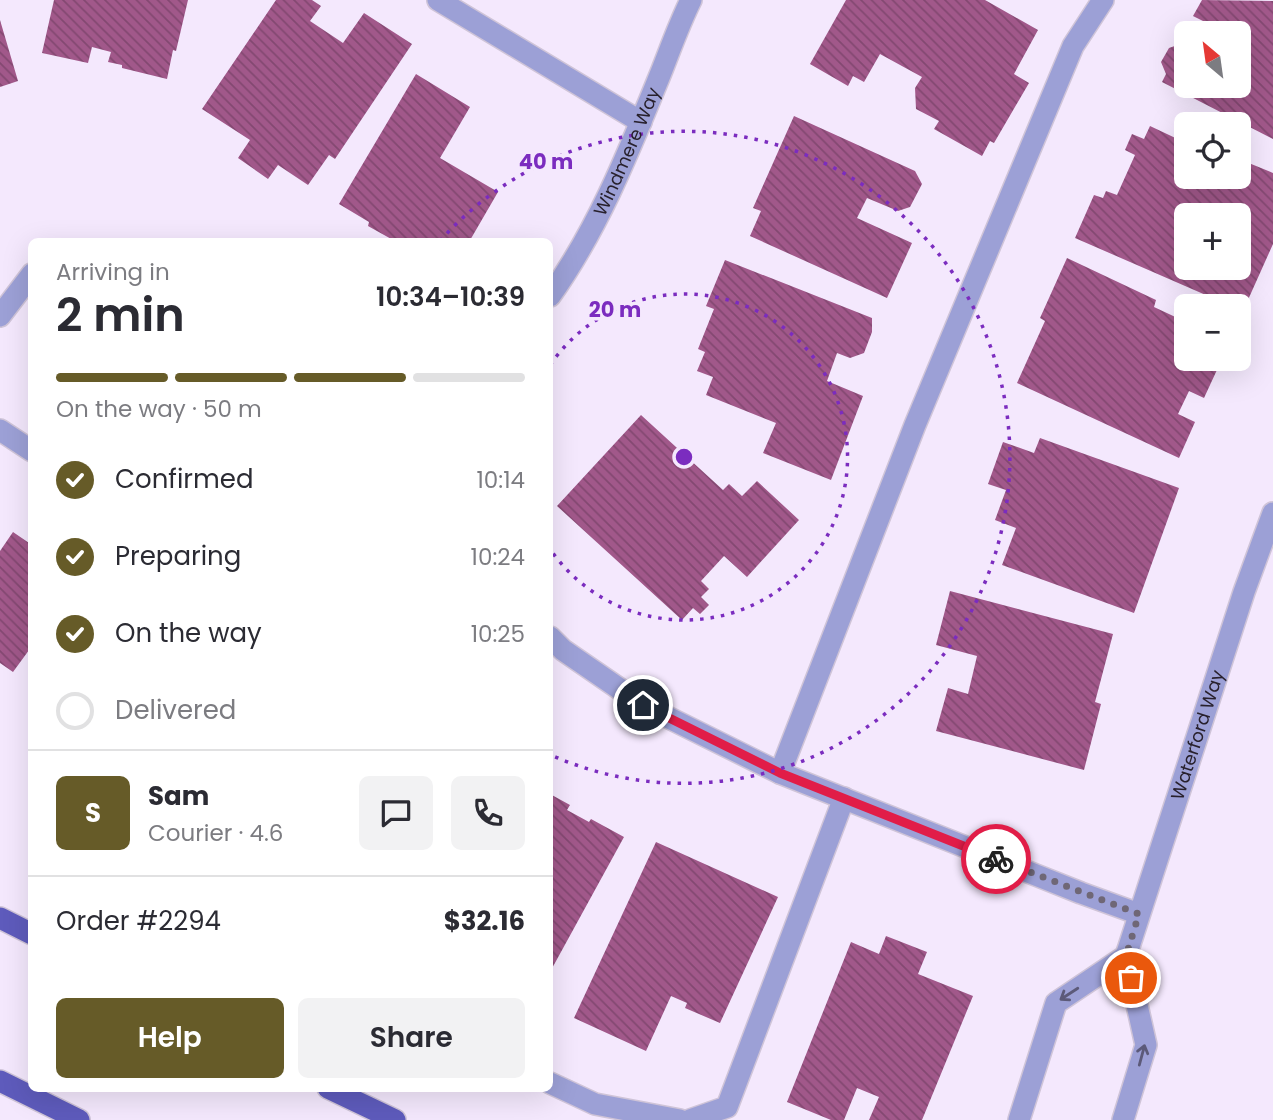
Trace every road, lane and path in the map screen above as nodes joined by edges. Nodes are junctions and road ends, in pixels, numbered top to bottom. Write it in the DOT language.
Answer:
graph roads {
  1 [pos="439,0"];
  2 [pos="691,0"];
  3 [pos="1102,0"];
  4 [pos="640,122"];
  5 [pos="28,279"];
  6 [pos="553,292"];
  7 [pos="0,316"];
  8 [pos="0,430"];
  9 [pos="28,448"];
  10 [pos="1273,513"];
  11 [pos="553,640"];
  12 [pos="780,773"];
  13 [pos="844,799"];
  14 [pos="1139,914"];
  15 [pos="0,918"];
  16 [pos="28,932"];
  17 [pos="1126,956"];
  18 [pos="0,1080"];
  19 [pos="553,1084"];
  20 [pos="336,1092"];
  21 [pos="79,1120"];
  22 [pos="395,1120"];
  23 [pos="680,1120"];
  24 [pos="691,1120"];
  25 [pos="1019,1120"];
  26 [pos="1123,1120"];
  1 -- 4 [label="street"];
  2 -- 4 [label="street, Windmere Way"];
  3 -- 12 [label="street"];
  4 -- 6 [label="street, Windmere Way"];
  5 -- 7 [label="street"];
  8 -- 9 [label="street"];
  10 -- 14 [label="street, Waterford Way"];
  11 -- 12 [label="street"];
  12 -- 13 [label="street"];
  13 -- 14 [label="street"];
  13 -- 24 [label="street"];
  14 -- 17 [label="street, Waterford Way"];
  15 -- 16 [label="main road"];
  17 -- 25 [label="street, one-way"];
  26 -- 17 [label="street, Waterford Way, one-way"];
  18 -- 21 [label="main road"];
  19 -- 23 [label="street"];
  20 -- 22 [label="main road"];
}
